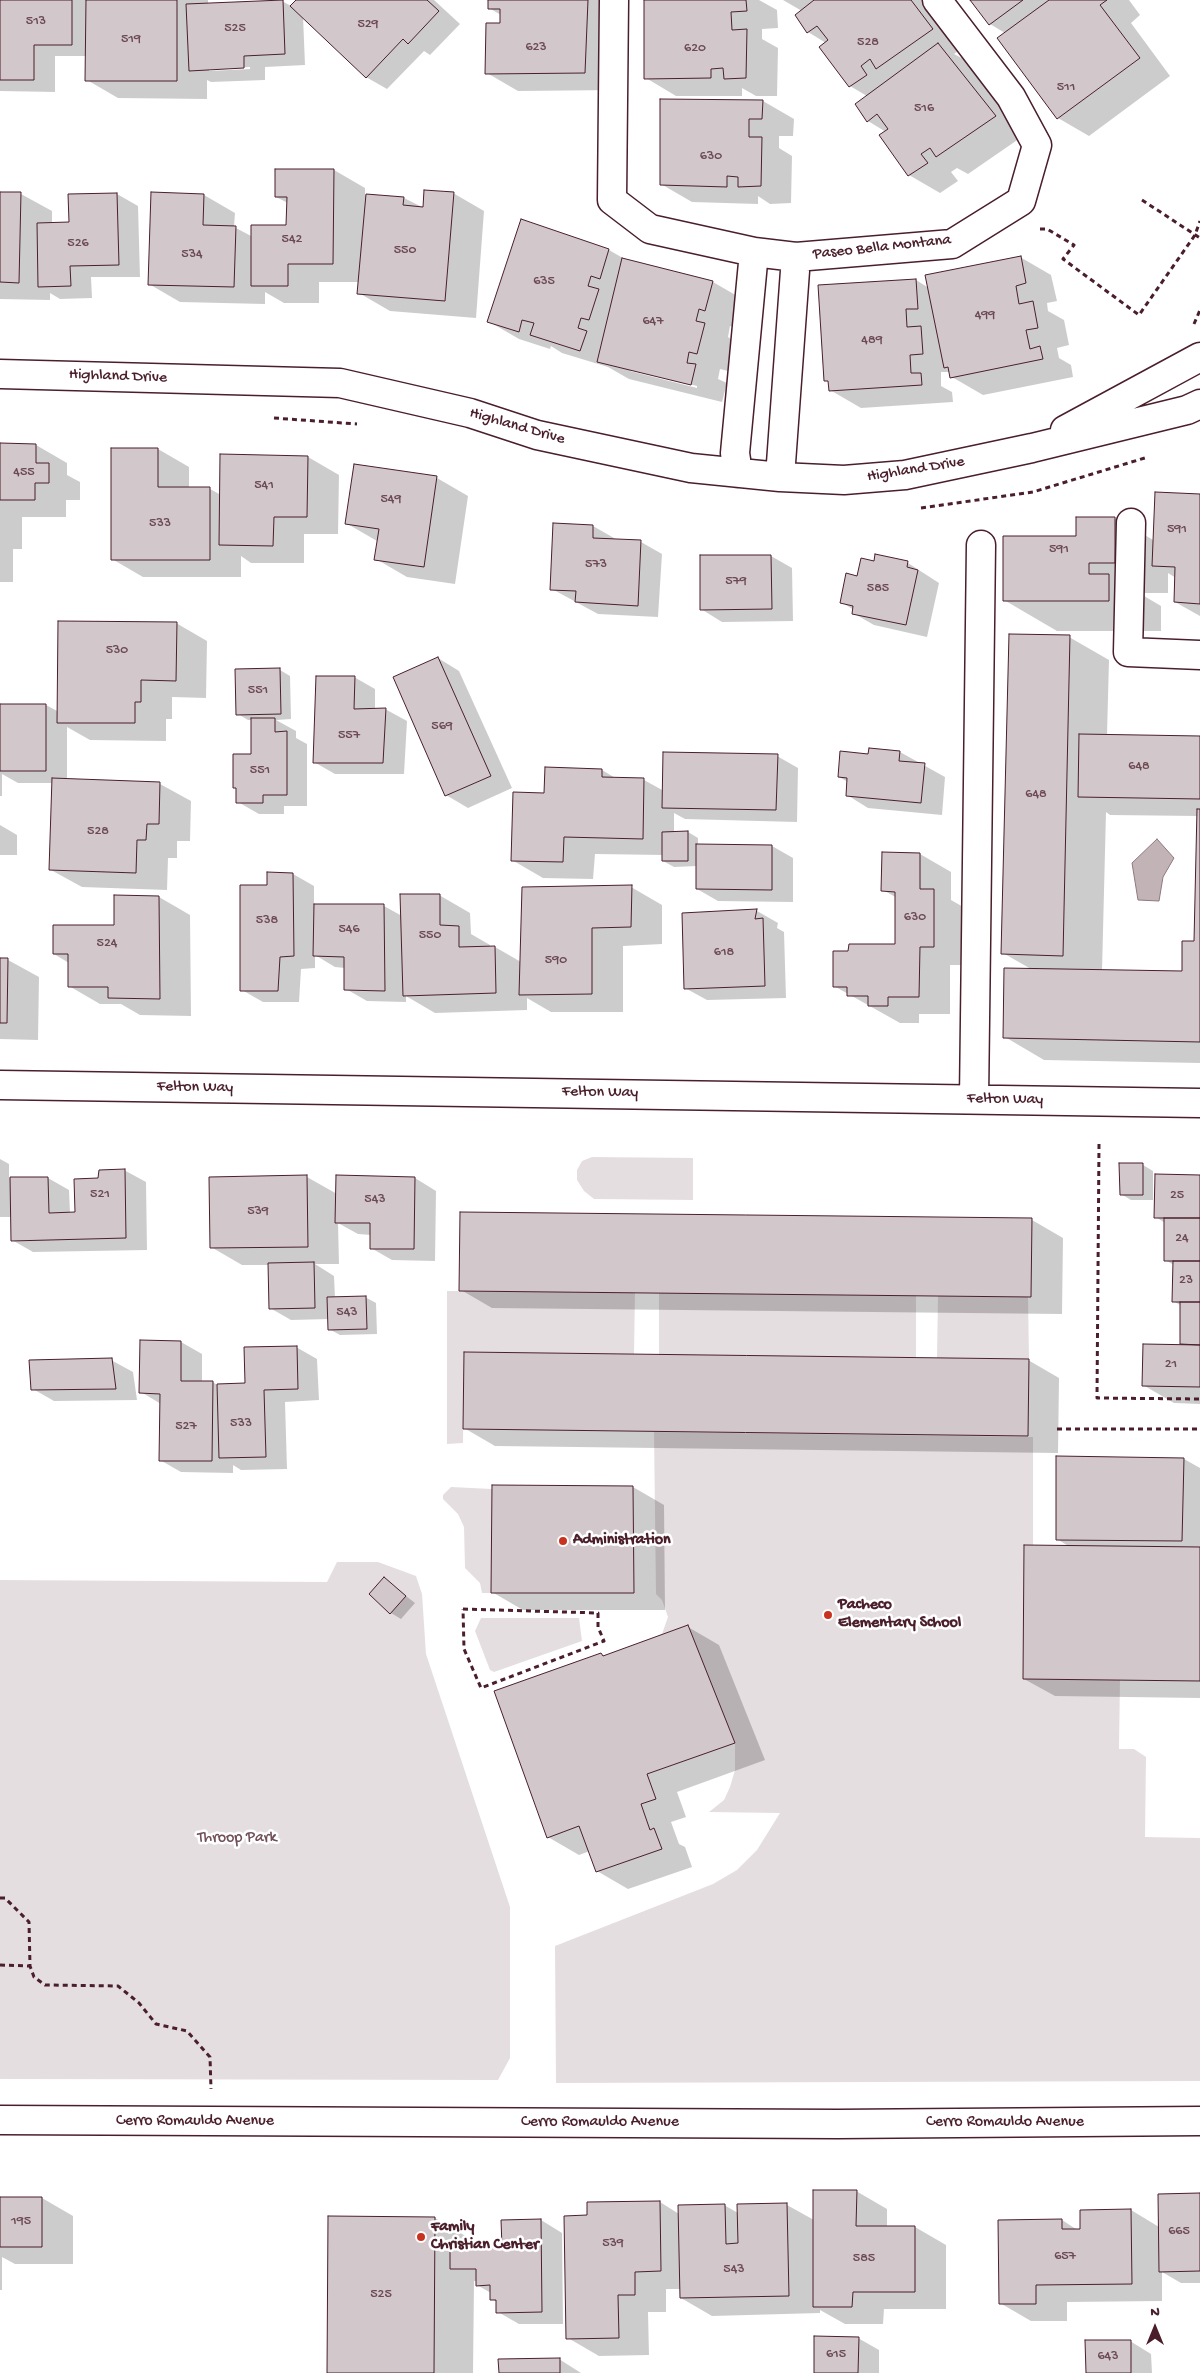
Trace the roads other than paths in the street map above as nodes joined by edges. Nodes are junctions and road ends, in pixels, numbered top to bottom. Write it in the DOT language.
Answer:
graph roads {
  1 [pos="614,0"];
  2 [pos="937,0"];
  3 [pos="754,252"];
  4 [pos="796,258"];
  5 [pos="1200,357"];
  6 [pos="0,374"];
  7 [pos="1200,404"];
  8 [pos="1032,448"];
  9 [pos="738,473"];
  10 [pos="780,477"];
  11 [pos="1131,523"];
  12 [pos="981,545"];
  13 [pos="1200,656"];
  14 [pos="0,1085"];
  15 [pos="974,1099"];
  16 [pos="1200,1103"];
  17 [pos="0,2120"];
  18 [pos="1200,2121"];
  1 -- 3 [label="street, Paseo Bella Montana"];
  2 -- 4 [label="street, Paseo Bella Montana"];
  3 -- 4 [label="street, Paseo Bella Montana"];
  3 -- 9 [label="street"];
  4 -- 10 [label="street, Paseo Bella Montana"];
  5 -- 8 [label="street, Highland Drive"];
  6 -- 9 [label="street, Highland Drive"];
  7 -- 8 [label="street, Highland Drive"];
  8 -- 10 [label="street, Highland Drive"];
  9 -- 10 [label="street, Highland Drive"];
  11 -- 13 [label="street"];
  12 -- 15 [label="street"];
  14 -- 15 [label="street, Felton Way"];
  15 -- 16 [label="street, Felton Way"];
  17 -- 18 [label="street, Cerro Romauldo Avenue"];
}
